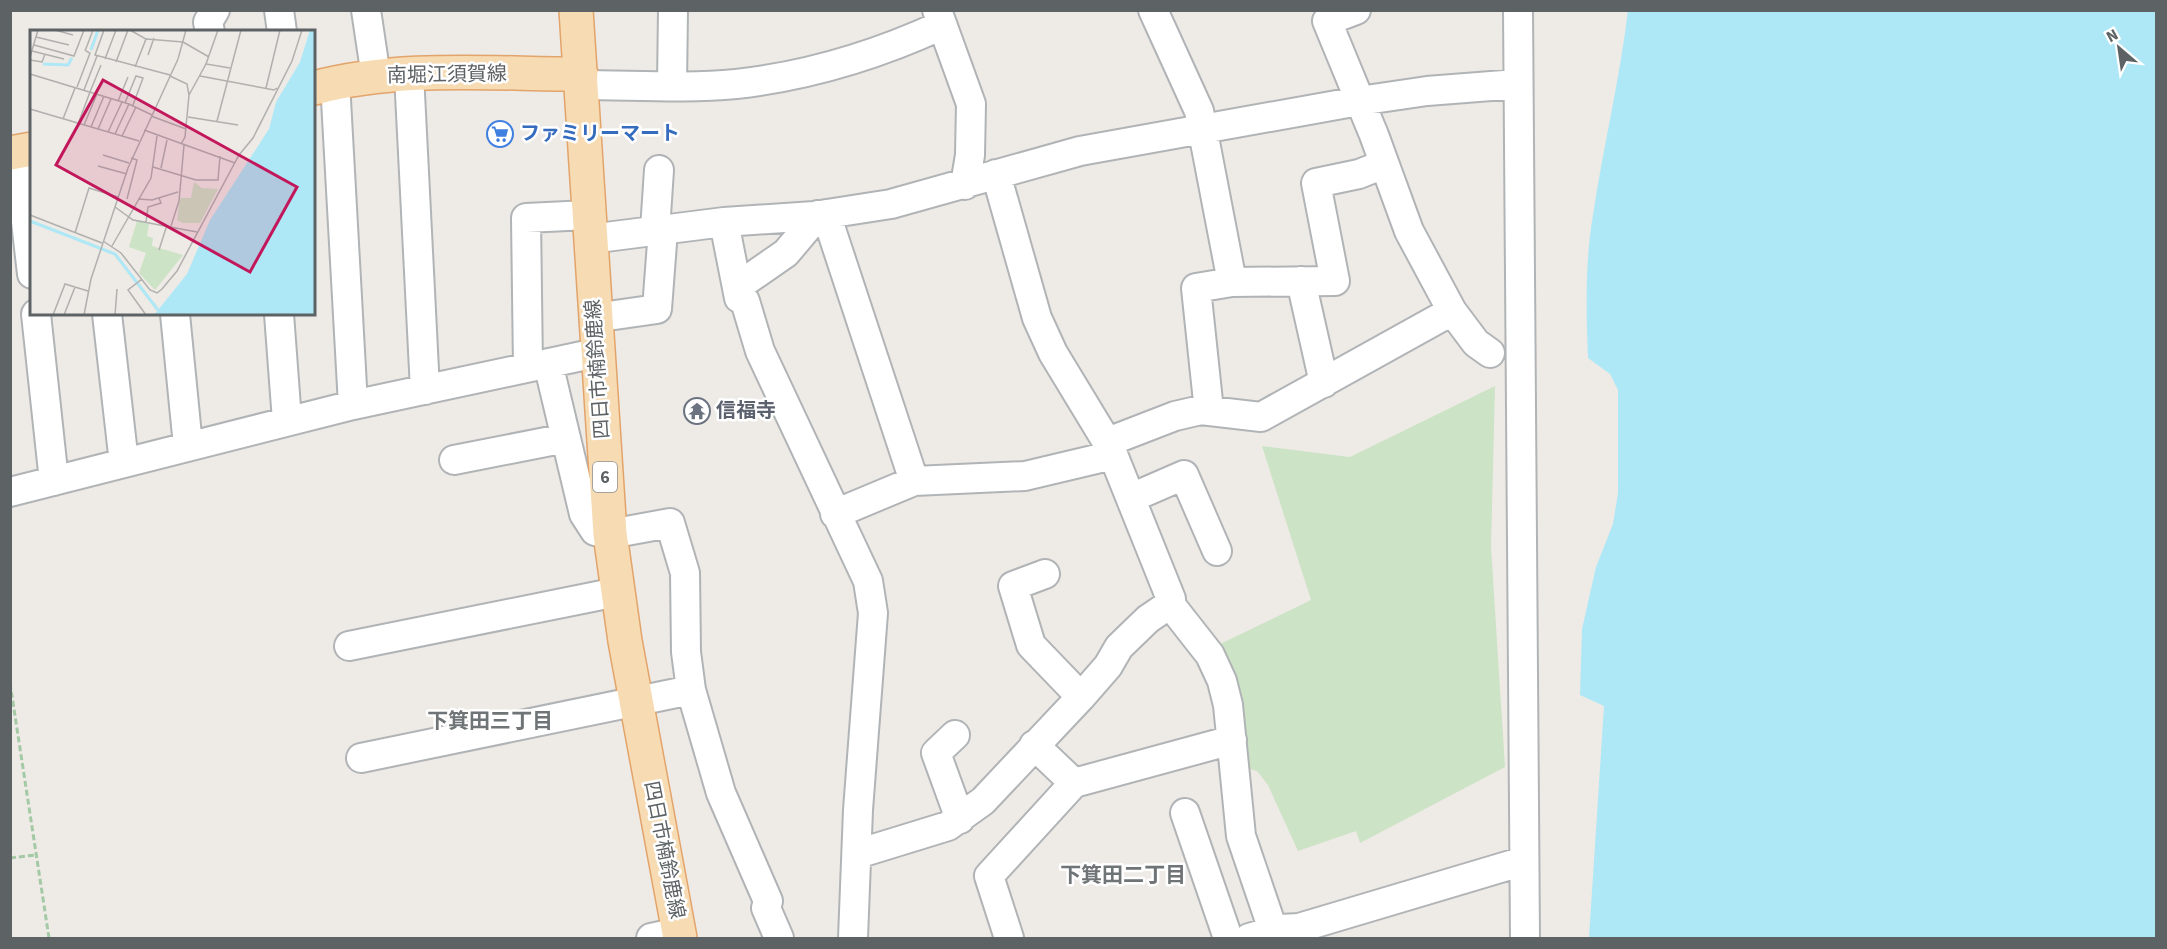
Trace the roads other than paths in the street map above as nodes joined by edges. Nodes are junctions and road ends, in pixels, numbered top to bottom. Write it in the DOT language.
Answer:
graph roads {
  1 [pos="215,10"];
  2 [pos="279,10"];
  3 [pos="366,10"];
  4 [pos="576,10"];
  5 [pos="673,10"];
  6 [pos="1153,10"];
  7 [pos="1356,10"];
  8 [pos="1518,10"];
  9 [pos="939,18"];
  10 [pos="210,30"];
  11 [pos="282,30"];
  12 [pos="409,74"];
  13 [pos="376,77"];
  14 [pos="581,80"];
  15 [pos="1517,84"];
  16 [pos="324,85"];
  17 [pos="672,85"];
  18 [pos="1359,101"];
  19 [pos="1203,130"];
  20 [pos="20,151"];
  21 [pos="1384,164"];
  22 [pos="659,170"];
  23 [pos="996,174"];
  24 [pos="965,185"];
  25 [pos="822,215"];
  26 [pos="724,222"];
  27 [pos="589,227"];
  28 [pos="659,230"];
  29 [pos="30,254"];
  30 [pos="1301,281"];
  31 [pos="1232,282"];
  32 [pos="737,287"];
  33 [pos="1452,311"];
  34 [pos="36,315"];
  35 [pos="107,315"];
  36 [pos="175,315"];
  37 [pos="279,315"];
  38 [pos="594,318"];
  39 [pos="596,353"];
  40 [pos="1490,353"];
  41 [pos="538,365"];
  42 [pos="1324,383"];
  43 [pos="425,390"];
  44 [pos="353,405"];
  45 [pos="1209,411"];
  46 [pos="287,421"];
  47 [pos="566,438"];
  48 [pos="188,446"];
  49 [pos="1110,447"];
  50 [pos="454,460"];
  51 [pos="124,463"];
  52 [pos="54,481"];
  53 [pos="915,481"];
  54 [pos="10,492"];
  55 [pos="1131,498"];
  56 [pos="835,514"];
  57 [pos="610,534"];
  58 [pos="1217,551"];
  59 [pos="1045,574"];
  60 [pos="617,592"];
  61 [pos="1170,604"];
  62 [pos="349,646"];
  63 [pos="691,690"];
  64 [pos="1081,697"];
  65 [pos="636,700"];
  66 [pos="955,735"];
  67 [pos="1232,740"];
  68 [pos="1034,745"];
  69 [pos="361,758"];
  70 [pos="1074,783"];
  71 [pos="1185,813"];
  72 [pos="960,819"];
  73 [pos="857,854"];
  74 [pos="1524,861"];
  75 [pos="1261,934"];
  76 [pos="670,936"];
  77 [pos="779,939"];
  78 [pos="853,939"];
  79 [pos="1009,939"];
  80 [pos="1228,939"];
  81 [pos="1525,939"];
  1 -- 10 [label="street"];
  2 -- 11 [label="street"];
  3 -- 13 [label="street"];
  4 -- 14 [label="main road, 四日市楠鈴鹿線 / 6"];
  5 -- 17 [label="street"];
  6 -- 19 [label="street"];
  7 -- 18 [label="street"];
  8 -- 15 [label="street"];
  9 -- 17 [label="street"];
  9 -- 24 [label="street"];
  12 -- 13 [label="main road, 南堀江須賀線"];
  12 -- 14 [label="main road, 南堀江須賀線"];
  12 -- 43 [label="street"];
  13 -- 16 [label="main road, 南堀江須賀線"];
  14 -- 17 [label="street"];
  14 -- 27 [label="main road, 四日市楠鈴鹿線 / 6"];
  15 -- 18 [label="street"];
  15 -- 74 [label="street"];
  16 -- 44 [label="street"];
  18 -- 19 [label="street"];
  18 -- 21 [label="street"];
  19 -- 23 [label="street"];
  19 -- 31 [label="street"];
  20 -- 29 [label="street"];
  21 -- 30 [label="street"];
  21 -- 33 [label="street"];
  22 -- 28 [label="street"];
  23 -- 24 [label="street"];
  23 -- 49 [label="street"];
  24 -- 25 [label="street"];
  25 -- 26 [label="street"];
  25 -- 32 [label="street"];
  25 -- 53 [label="street"];
  26 -- 28 [label="street"];
  26 -- 32 [label="street"];
  27 -- 28 [label="street"];
  27 -- 38 [label="main road, 四日市楠鈴鹿線 / 6"];
  27 -- 41 [label="street"];
  28 -- 38 [label="street"];
  30 -- 31 [label="street"];
  30 -- 42 [label="street"];
  31 -- 45 [label="street"];
  32 -- 56 [label="street"];
  33 -- 40 [label="street"];
  33 -- 42 [label="street"];
  34 -- 52 [label="street"];
  35 -- 51 [label="street"];
  36 -- 48 [label="street"];
  37 -- 46 [label="street"];
  38 -- 39 [label="main road, 四日市楠鈴鹿線 / 6"];
  39 -- 41 [label="street"];
  39 -- 57 [label="main road, 四日市楠鈴鹿線 / 6"];
  41 -- 43 [label="street"];
  41 -- 47 [label="street"];
  42 -- 45 [label="street"];
  43 -- 44 [label="street"];
  44 -- 46 [label="street"];
  45 -- 49 [label="street"];
  46 -- 48 [label="street"];
  47 -- 50 [label="street"];
  47 -- 57 [label="street"];
  48 -- 51 [label="street"];
  49 -- 53 [label="street"];
  49 -- 55 [label="street"];
  51 -- 52 [label="street"];
  52 -- 54 [label="street"];
  53 -- 56 [label="street"];
  55 -- 58 [label="street"];
  55 -- 61 [label="street"];
  56 -- 73 [label="street"];
  57 -- 60 [label="main road, 四日市楠鈴鹿線 / 6"];
  57 -- 63 [label="street"];
  59 -- 64 [label="street"];
  60 -- 62 [label="street"];
  60 -- 65 [label="main road, 四日市楠鈴鹿線 / 6"];
  61 -- 64 [label="street"];
  61 -- 67 [label="street"];
  63 -- 65 [label="street"];
  63 -- 77 [label="street"];
  64 -- 68 [label="street"];
  65 -- 69 [label="street"];
  65 -- 76 [label="main road, 四日市楠鈴鹿線 / 6"];
  66 -- 72 [label="street"];
  67 -- 70 [label="street"];
  67 -- 75 [label="street"];
  68 -- 70 [label="street"];
  68 -- 72 [label="street"];
  70 -- 79 [label="street"];
  71 -- 80 [label="street"];
  72 -- 73 [label="street"];
  73 -- 78 [label="street"];
  74 -- 75 [label="street"];
  74 -- 81 [label="street"];
}
